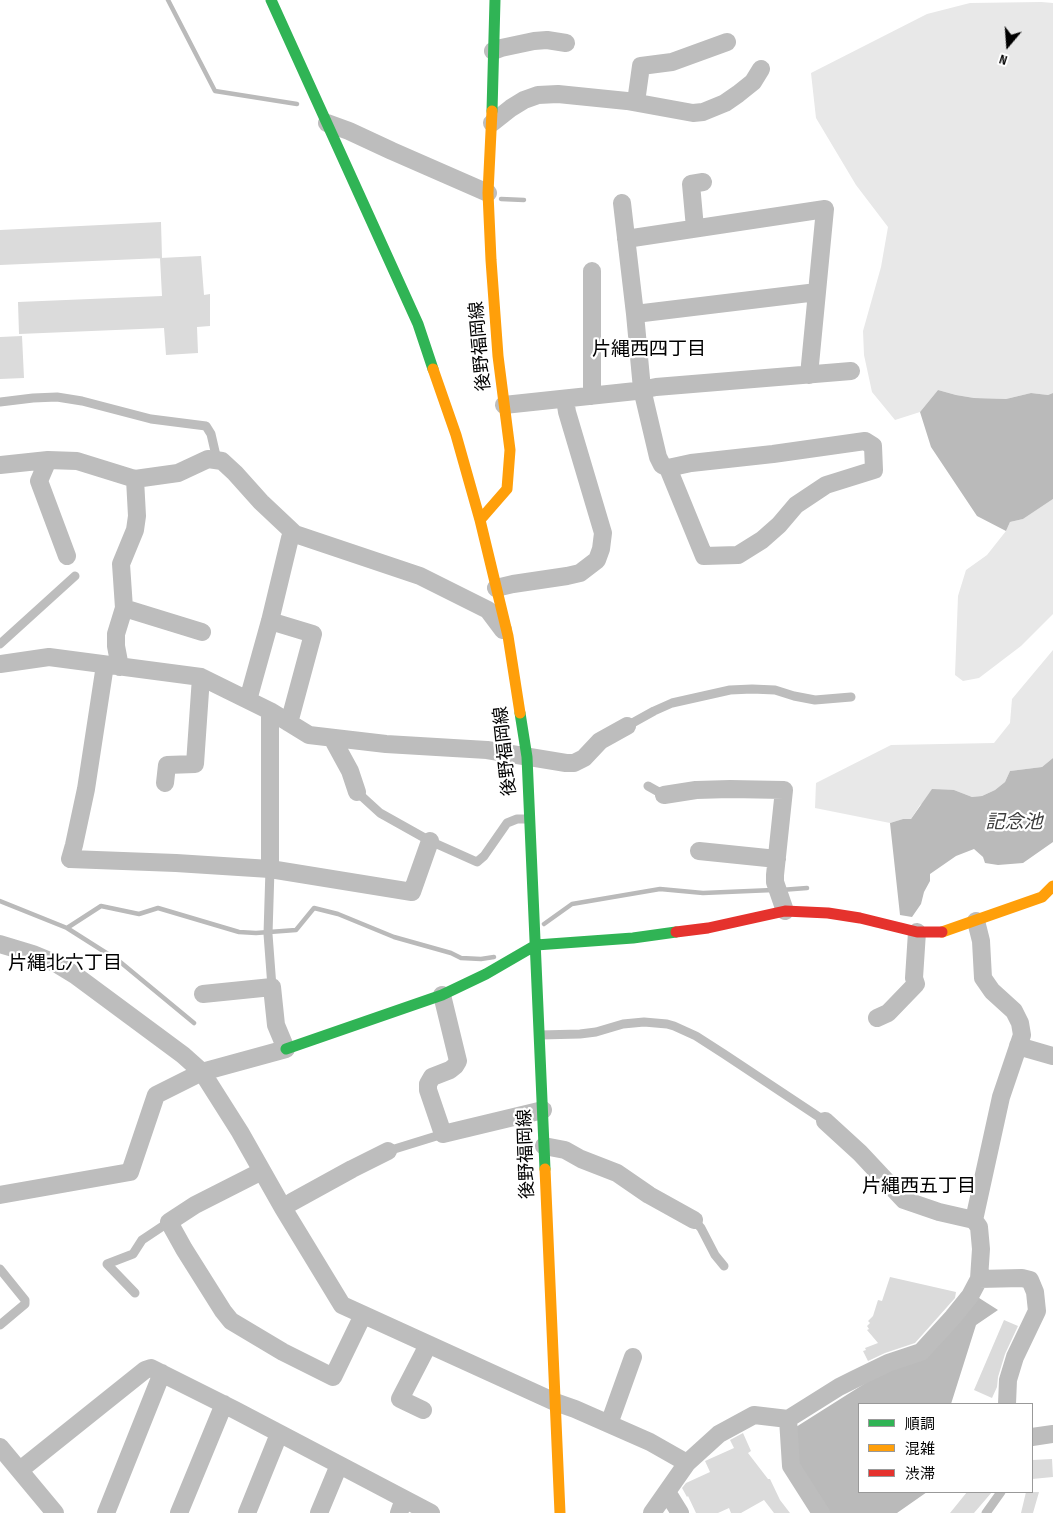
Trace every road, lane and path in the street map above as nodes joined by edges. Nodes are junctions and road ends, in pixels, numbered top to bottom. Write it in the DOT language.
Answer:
graph roads {
  1 [pos="271,0"];
  2 [pos="495,0"];
  3 [pos="727,42"];
  4 [pos="566,43"];
  5 [pos="493,51"];
  6 [pos="761,69"];
  7 [pos="636,102"];
  8 [pos="327,123"];
  9 [pos="492,123"];
  10 [pos="691,184"];
  11 [pos="488,193"];
  12 [pos="622,203"];
  13 [pos="694,228"];
  14 [pos="626,239"];
  15 [pos="592,271"];
  16 [pos="817,292"];
  17 [pos="636,314"];
  18 [pos="851,371"];
  19 [pos="809,375"];
  20 [pos="642,389"];
  21 [pos="592,396"];
  22 [pos="565,399"];
  23 [pos="0,402"];
  24 [pos="504,405"];
  25 [pos="48,460"];
  26 [pos="217,460"];
  27 [pos="0,465"];
  28 [pos="668,468"];
  29 [pos="135,479"];
  30 [pos="480,520"];
  31 [pos="293,532"];
  32 [pos="67,556"];
  33 [pos="75,576"];
  34 [pos="496,588"];
  35 [pos="124,608"];
  36 [pos="270,621"];
  37 [pos="202,632"];
  38 [pos="508,636"];
  39 [pos="0,644"];
  40 [pos="0,664"];
  41 [pos="113,666"];
  42 [pos="200,677"];
  43 [pos="852,697"];
  44 [pos="248,700"];
  45 [pos="270,711"];
  46 [pos="290,723"];
  47 [pos="627,726"];
  48 [pos="332,738"];
  49 [pos="526,757"];
  50 [pos="165,783"];
  51 [pos="648,786"];
  52 [pos="357,792"];
  53 [pos="664,795"];
  54 [pos="530,819"];
  55 [pos="430,840"];
  56 [pos="699,851"];
  57 [pos="776,859"];
  58 [pos="270,869"];
  59 [pos="1053,886"];
  60 [pos="784,911"];
  61 [pos="976,921"];
  62 [pos="917,932"];
  63 [pos="0,944"];
  64 [pos="536,945"];
  65 [pos="272,987"];
  66 [pos="203,994"];
  67 [pos="442,995"];
  68 [pos="878,1018"];
  69 [pos="540,1035"];
  70 [pos="286,1049"];
  71 [pos="1016,1054"];
  72 [pos="1053,1056"];
  73 [pos="202,1072"];
  74 [pos="542,1110"];
  75 [pos="825,1121"];
  76 [pos="443,1134"];
  77 [pos="544,1146"];
  78 [pos="388,1152"];
  79 [pos="262,1171"];
  80 [pos="0,1195"];
  81 [pos="283,1208"];
  82 [pos="694,1220"];
  83 [pos="974,1220"];
  84 [pos="169,1222"];
  85 [pos="724,1266"];
  86 [pos="0,1269"];
  87 [pos="980,1279"];
  88 [pos="136,1293"];
  89 [pos="363,1315"];
  90 [pos="0,1325"];
  91 [pos="428,1345"];
  92 [pos="633,1357"];
  93 [pos="162,1373"];
  94 [pos="555,1402"];
  95 [pos="1008,1403"];
  96 [pos="224,1404"];
  97 [pos="423,1410"];
  98 [pos="788,1419"];
  99 [pos="609,1424"];
  100 [pos="279,1434"];
  101 [pos="1053,1434"];
  102 [pos="1033,1437"];
  103 [pos="0,1447"];
  104 [pos="688,1463"];
  105 [pos="339,1465"];
  106 [pos="20,1470"];
  107 [pos="667,1492"];
  108 [pos="1000,1493"];
  109 [pos="401,1506"];
  110 [pos="55,1513"];
  111 [pos="106,1513"];
  112 [pos="179,1513"];
  113 [pos="248,1513"];
  114 [pos="319,1513"];
  115 [pos="431,1513"];
  116 [pos="560,1513"];
  117 [pos="652,1513"];
  118 [pos="680,1513"];
  119 [pos="821,1513"];
  120 [pos="986,1513"];
  1 -- 8 [label="main road"];
  2 -- 5 [label="main road, 後野福岡線"];
  3 -- 7 [label="street"];
  4 -- 5 [label="street"];
  5 -- 9 [label="main road, 後野福岡線"];
  6 -- 7 [label="street"];
  7 -- 9 [label="street"];
  8 -- 11 [label="street"];
  8 -- 30 [label="main road"];
  9 -- 11 [label="main road, 後野福岡線"];
  10 -- 13 [label="street"];
  11 -- 24 [label="main road, 後野福岡線"];
  12 -- 14 [label="street"];
  13 -- 14 [label="street"];
  13 -- 16 [label="street"];
  14 -- 17 [label="street"];
  15 -- 21 [label="street"];
  16 -- 17 [label="street"];
  16 -- 19 [label="street"];
  17 -- 20 [label="street"];
  18 -- 19 [label="street"];
  19 -- 20 [label="street"];
  20 -- 21 [label="street"];
  20 -- 28 [label="street"];
  21 -- 22 [label="street"];
  22 -- 24 [label="street"];
  22 -- 34 [label="street"];
  23 -- 26 [label="lane"];
  24 -- 30 [label="main road, 後野福岡線"];
  25 -- 27 [label="street"];
  25 -- 29 [label="street"];
  25 -- 32 [label="street"];
  26 -- 29 [label="street"];
  26 -- 31 [label="street"];
  28 -- 28 [label="street"];
  29 -- 35 [label="street"];
  30 -- 34 [label="main road, 後野福岡線"];
  31 -- 36 [label="street"];
  31 -- 38 [label="street"];
  33 -- 39 [label="lane"];
  34 -- 38 [label="main road, 後野福岡線"];
  35 -- 37 [label="street"];
  35 -- 41 [label="street"];
  36 -- 44 [label="street"];
  36 -- 46 [label="street"];
  38 -- 49 [label="main road, 後野福岡線"];
  40 -- 41 [label="street"];
  41 -- 42 [label="street"];
  41 -- 58 [label="street"];
  42 -- 44 [label="street"];
  42 -- 50 [label="street"];
  43 -- 47 [label="lane"];
  44 -- 45 [label="street"];
  45 -- 46 [label="street"];
  45 -- 58 [label="street"];
  46 -- 48 [label="street"];
  47 -- 49 [label="street"];
  48 -- 49 [label="street"];
  48 -- 52 [label="street"];
  49 -- 54 [label="main road, 後野福岡線"];
  51 -- 53 [label="lane"];
  52 -- 55 [label="lane"];
  53 -- 57 [label="street"];
  54 -- 55 [label="lane"];
  54 -- 64 [label="main road, 後野福岡線"];
  55 -- 58 [label="street"];
  56 -- 57 [label="street"];
  57 -- 60 [label="street"];
  58 -- 65 [label="lane"];
  59 -- 61 [label="main road"];
  60 -- 62 [label="main road"];
  60 -- 64 [label="main road"];
  61 -- 62 [label="main road"];
  61 -- 71 [label="street"];
  62 -- 68 [label="street"];
  63 -- 73 [label="street"];
  64 -- 67 [label="main road"];
  64 -- 69 [label="main road, 後野福岡線"];
  65 -- 66 [label="street"];
  65 -- 70 [label="street"];
  67 -- 70 [label="main road"];
  67 -- 76 [label="street"];
  69 -- 74 [label="main road, 後野福岡線"];
  69 -- 75 [label="lane"];
  70 -- 73 [label="street"];
  71 -- 72 [label="street"];
  71 -- 83 [label="street"];
  73 -- 79 [label="street"];
  73 -- 80 [label="street"];
  74 -- 76 [label="street"];
  74 -- 77 [label="main road, 後野福岡線"];
  75 -- 83 [label="street"];
  76 -- 78 [label="lane"];
  77 -- 82 [label="street"];
  77 -- 94 [label="main road, 後野福岡線"];
  78 -- 81 [label="street"];
  79 -- 81 [label="street"];
  79 -- 84 [label="street"];
  81 -- 89 [label="street"];
  82 -- 85 [label="lane"];
  83 -- 87 [label="street"];
  84 -- 88 [label="lane"];
  84 -- 89 [label="street"];
  86 -- 90 [label="lane"];
  87 -- 95 [label="street"];
  87 -- 98 [label="street"];
  89 -- 91 [label="street"];
  91 -- 94 [label="street"];
  91 -- 97 [label="street"];
  92 -- 99 [label="street"];
  93 -- 96 [label="street"];
  93 -- 106 [label="street"];
  93 -- 111 [label="street"];
  94 -- 99 [label="street"];
  94 -- 116 [label="main road, 後野福岡線"];
  96 -- 100 [label="street"];
  96 -- 112 [label="street"];
  98 -- 104 [label="street"];
  98 -- 119 [label="street"];
  99 -- 104 [label="street"];
  100 -- 105 [label="street"];
  100 -- 113 [label="street"];
  101 -- 102 [label="street"];
  103 -- 106 [label="street"];
  104 -- 107 [label="street"];
  105 -- 109 [label="street"];
  105 -- 114 [label="street"];
  106 -- 110 [label="street"];
  107 -- 117 [label="street"];
  107 -- 118 [label="street"];
  108 -- 120 [label="lane"];
  109 -- 115 [label="street"];
}
